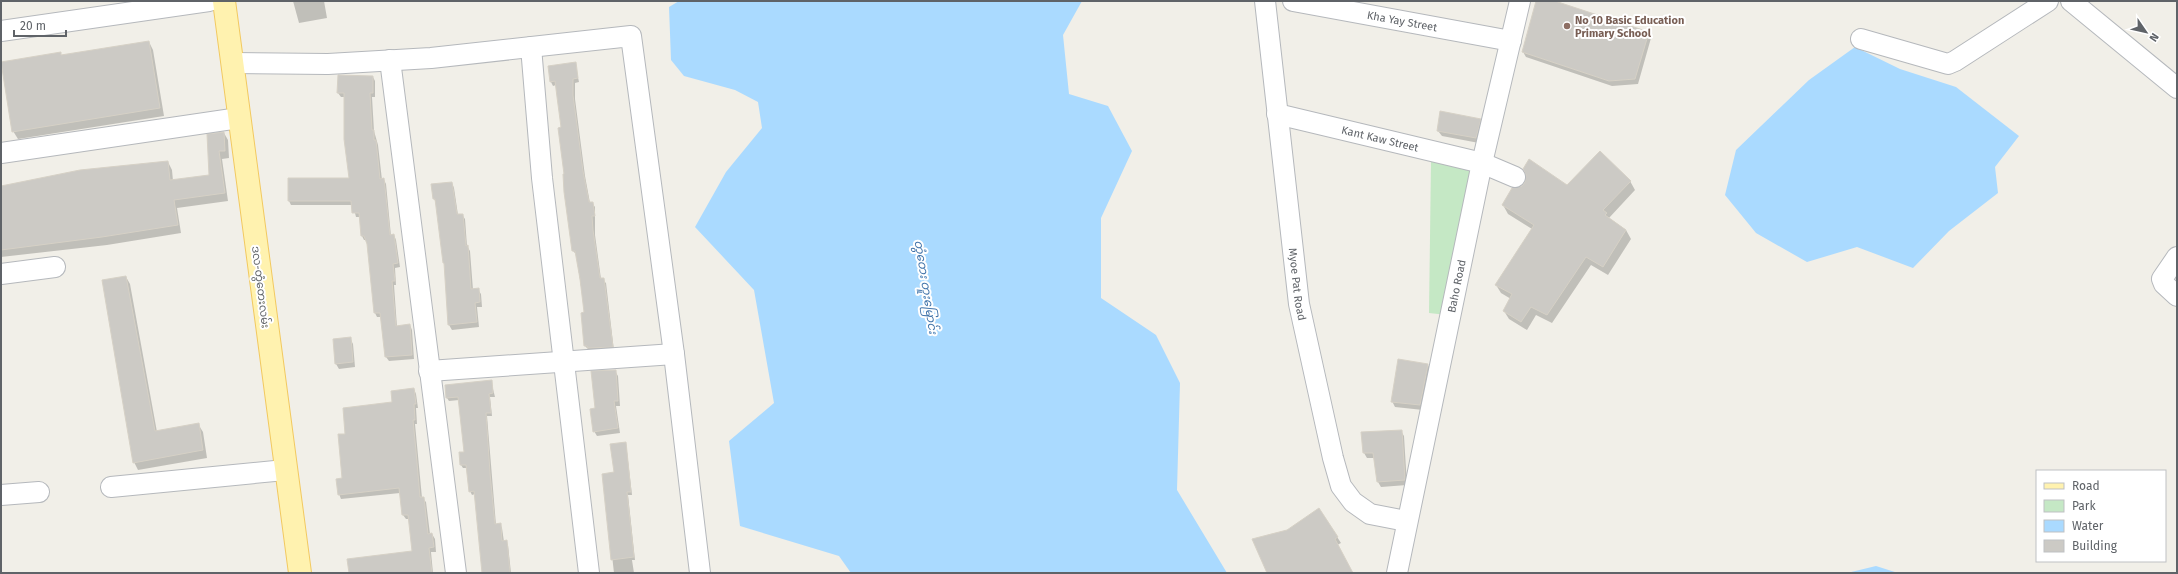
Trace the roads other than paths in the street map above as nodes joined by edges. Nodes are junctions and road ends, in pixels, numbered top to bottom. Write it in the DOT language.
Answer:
graph roads {
  1 [pos="209,1"];
  2 [pos="224,1"];
  3 [pos="1265,1"];
  4 [pos="1293,1"];
  5 [pos="1520,1"];
  6 [pos="2048,1"];
  7 [pos="2071,1"];
  8 [pos="1,30"];
  9 [pos="1861,39"];
  10 [pos="1511,41"];
  11 [pos="531,47"];
  12 [pos="390,60"];
  13 [pos="232,63"];
  14 [pos="2177,88"];
  15 [pos="1277,114"];
  16 [pos="239,118"];
  17 [pos="1,153"];
  18 [pos="1482,163"];
  19 [pos="1515,177"];
  20 [pos="2177,257"];
  21 [pos="56,267"];
  22 [pos="1,274"];
  23 [pos="2177,296"];
  24 [pos="674,354"];
  25 [pos="564,362"];
  26 [pos="429,371"];
  27 [pos="285,470"];
  28 [pos="111,487"];
  29 [pos="39,492"];
  30 [pos="1,495"];
  31 [pos="1406,521"];
  32 [pos="300,573"];
  33 [pos="456,573"];
  34 [pos="589,573"];
  35 [pos="700,573"];
  36 [pos="1397,573"];
  1 -- 8 [label="street"];
  2 -- 13 [label="main road, ဒလ-တွံတေးလမ်း"];
  3 -- 15 [label="street, Myoe Pat Road"];
  4 -- 10 [label="street, Kha Yay Street"];
  5 -- 10 [label="street, Baho Road"];
  6 -- 9 [label="street"];
  7 -- 14 [label="street"];
  10 -- 18 [label="street, Baho Road"];
  11 -- 12 [label="street"];
  11 -- 24 [label="street"];
  11 -- 25 [label="street"];
  12 -- 13 [label="street"];
  12 -- 26 [label="street"];
  13 -- 16 [label="main road, ဒလ-တွံတေးလမ်း"];
  15 -- 18 [label="street, Kant Kaw Street"];
  15 -- 31 [label="street, Myoe Pat Road"];
  16 -- 17 [label="street"];
  16 -- 27 [label="main road, ဒလ-တွံတေးလမ်း"];
  18 -- 19 [label="street, Kant Kaw Street"];
  18 -- 31 [label="street, Baho Road"];
  20 -- 23 [label="street"];
  21 -- 22 [label="street"];
  24 -- 25 [label="street"];
  24 -- 35 [label="street"];
  25 -- 26 [label="street"];
  25 -- 34 [label="street"];
  26 -- 33 [label="street"];
  27 -- 28 [label="street"];
  27 -- 32 [label="main road, ဒလ-တွံတေးလမ်း"];
  29 -- 30 [label="street"];
  31 -- 36 [label="street, Baho Road"];
}
